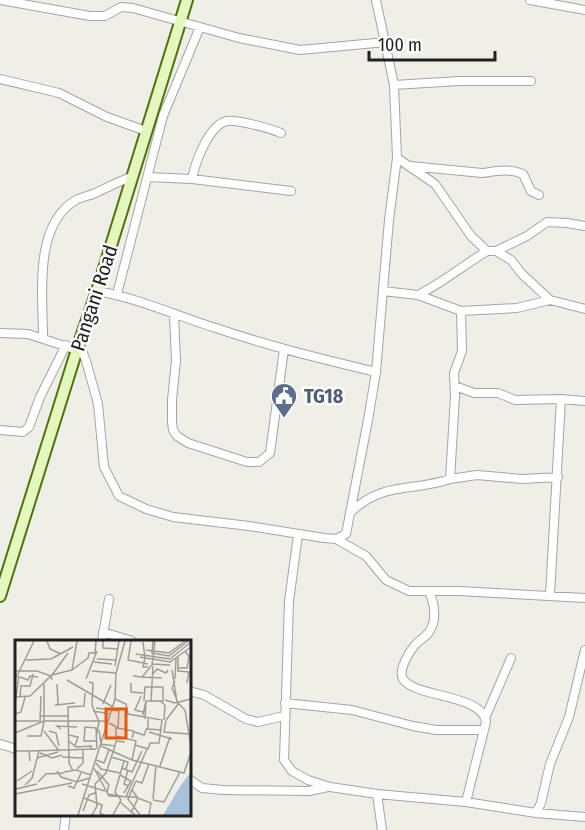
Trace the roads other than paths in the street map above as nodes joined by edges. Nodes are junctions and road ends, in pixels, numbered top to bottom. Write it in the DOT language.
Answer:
graph roads {
  1 [pos="0,0"];
  2 [pos="187,0"];
  3 [pos="376,0"];
  4 [pos="530,0"];
  5 [pos="585,10"];
  6 [pos="180,20"];
  7 [pos="200,27"];
  8 [pos="386,42"];
  9 [pos="0,79"];
  10 [pos="531,81"];
  11 [pos="394,85"];
  12 [pos="146,131"];
  13 [pos="281,133"];
  14 [pos="397,159"];
  15 [pos="406,166"];
  16 [pos="131,177"];
  17 [pos="148,177"];
  18 [pos="192,179"];
  19 [pos="291,191"];
  20 [pos="539,195"];
  21 [pos="585,226"];
  22 [pos="487,251"];
  23 [pos="496,251"];
  24 [pos="98,291"];
  25 [pos="383,291"];
  26 [pos="117,294"];
  27 [pos="418,295"];
  28 [pos="550,300"];
  29 [pos="585,309"];
  30 [pos="461,311"];
  31 [pos="174,315"];
  32 [pos="0,333"];
  33 [pos="42,337"];
  34 [pos="66,345"];
  35 [pos="78,346"];
  36 [pos="284,349"];
  37 [pos="376,372"];
  38 [pos="455,386"];
  39 [pos="561,399"];
  40 [pos="585,401"];
  41 [pos="0,430"];
  42 [pos="558,477"];
  43 [pos="450,479"];
  44 [pos="351,512"];
  45 [pos="298,535"];
  46 [pos="336,539"];
  47 [pos="429,592"];
  48 [pos="550,595"];
  49 [pos="0,596"];
  50 [pos="585,598"];
  51 [pos="109,599"];
  52 [pos="104,632"];
  53 [pos="102,640"];
  54 [pos="129,640"];
  55 [pos="585,650"];
  56 [pos="511,658"];
  57 [pos="190,691"];
  58 [pos="285,703"];
  59 [pos="284,716"];
  60 [pos="486,716"];
  61 [pos="484,730"];
  62 [pos="0,744"];
  63 [pos="15,749"];
  64 [pos="190,780"];
  65 [pos="330,787"];
  66 [pos="377,794"];
  67 [pos="466,802"];
  68 [pos="536,813"];
  69 [pos="66,815"];
  70 [pos="585,817"];
  71 [pos="64,830"];
  72 [pos="382,830"];
  1 -- 6 [label="street"];
  2 -- 6 [label="main road, Pangani Road"];
  3 -- 8 [label="street"];
  4 -- 5 [label="street"];
  6 -- 7 [label="street"];
  6 -- 12 [label="main road, Pangani Road"];
  7 -- 8 [label="street"];
  7 -- 17 [label="street"];
  8 -- 11 [label="street"];
  9 -- 12 [label="street"];
  10 -- 11 [label="street"];
  11 -- 14 [label="street"];
  12 -- 16 [label="main road, Pangani Road"];
  13 -- 18 [label="street"];
  14 -- 15 [label="street"];
  14 -- 25 [label="street"];
  15 -- 20 [label="street"];
  15 -- 22 [label="street"];
  16 -- 24 [label="main road, Pangani Road"];
  16 -- 33 [label="street"];
  17 -- 18 [label="street"];
  17 -- 26 [label="street"];
  18 -- 19 [label="street"];
  21 -- 23 [label="street"];
  22 -- 23 [label="street"];
  22 -- 27 [label="street"];
  23 -- 28 [label="street"];
  24 -- 26 [label="street"];
  24 -- 35 [label="main road, Pangani Road"];
  25 -- 27 [label="street"];
  25 -- 37 [label="street"];
  26 -- 31 [label="street"];
  27 -- 30 [label="street"];
  28 -- 29 [label="street"];
  28 -- 30 [label="street"];
  30 -- 38 [label="street"];
  31 -- 36 [label="street"];
  31 -- 36 [label="street"];
  32 -- 33 [label="street"];
  33 -- 34 [label="street"];
  34 -- 35 [label="street"];
  34 -- 41 [label="street"];
  35 -- 45 [label="street"];
  35 -- 49 [label="main road, Pangani Road"];
  36 -- 37 [label="street"];
  37 -- 44 [label="street"];
  38 -- 39 [label="street"];
  38 -- 43 [label="street"];
  39 -- 40 [label="street"];
  39 -- 42 [label="street"];
  42 -- 43 [label="street"];
  42 -- 48 [label="street"];
  43 -- 44 [label="street"];
  44 -- 46 [label="street"];
  45 -- 46 [label="street"];
  45 -- 58 [label="street"];
  46 -- 47 [label="street"];
  47 -- 48 [label="street"];
  47 -- 60 [label="street"];
  48 -- 50 [label="street"];
  51 -- 52 [label="street"];
  52 -- 53 [label="street"];
  52 -- 54 [label="street"];
  55 -- 68 [label="street"];
  56 -- 60 [label="street"];
  57 -- 59 [label="street"];
  58 -- 59 [label="street"];
  58 -- 61 [label="street"];
  59 -- 65 [label="street"];
  60 -- 61 [label="street"];
  61 -- 67 [label="street"];
  62 -- 63 [label="street"];
  64 -- 65 [label="street"];
  65 -- 66 [label="street"];
  66 -- 67 [label="street"];
  66 -- 72 [label="street"];
  67 -- 68 [label="street"];
  68 -- 70 [label="street"];
  69 -- 71 [label="street"];
}
